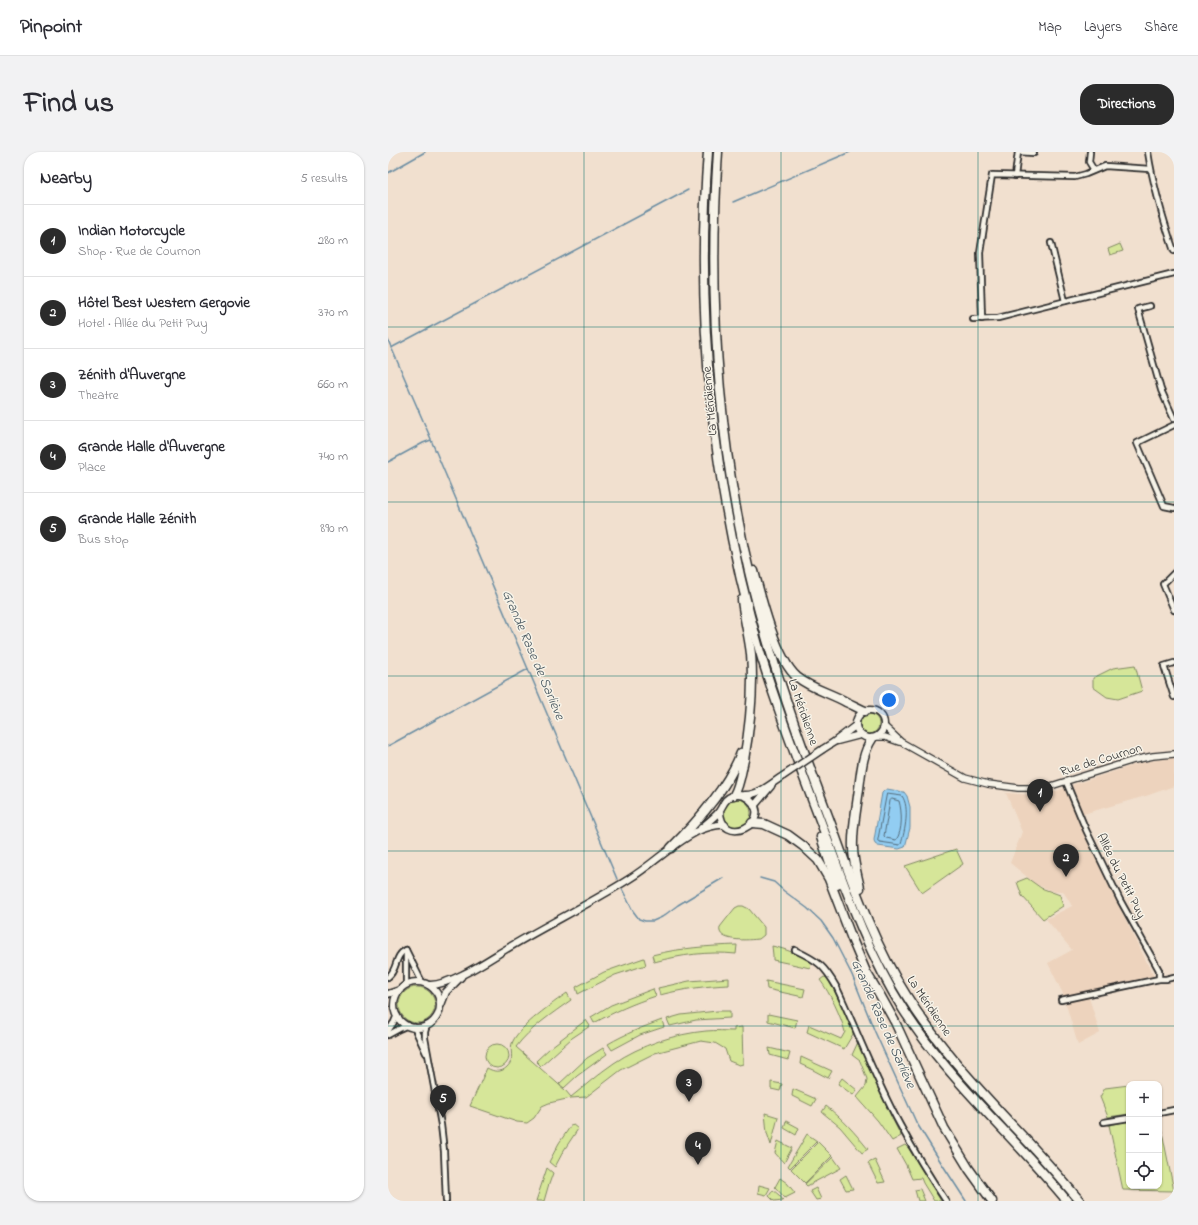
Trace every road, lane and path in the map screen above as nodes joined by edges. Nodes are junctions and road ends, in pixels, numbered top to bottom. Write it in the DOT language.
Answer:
graph roads {
  1 [pos="708,152"];
  2 [pos="718,152"];
  3 [pos="1018,152"];
  4 [pos="1090,152"];
  5 [pos="1148,152"];
  6 [pos="1034,153"];
  7 [pos="1150,169"];
  8 [pos="1094,170"];
  9 [pos="1016,176"];
  10 [pos="1051,243"];
  11 [pos="1174,251"];
  12 [pos="1174,274"];
  13 [pos="1065,301"];
  14 [pos="1150,306"];
  15 [pos="973,319"];
  16 [pos="982,319"];
  17 [pos="1174,419"];
  18 [pos="1174,425"];
  19 [pos="1174,508"];
  20 [pos="738,514"];
  21 [pos="738,565"];
  22 [pos="1174,572"];
  23 [pos="1174,610"];
  24 [pos="1174,663"];
  25 [pos="1174,697"];
  26 [pos="865,711"];
  27 [pos="750,715"];
  28 [pos="855,726"];
  29 [pos="884,726"];
  30 [pos="860,735"];
  31 [pos="874,738"];
  32 [pos="834,742"];
  33 [pos="901,742"];
  34 [pos="1174,754"];
  35 [pos="783,776"];
  36 [pos="1066,782"];
  37 [pos="738,795"];
  38 [pos="754,806"];
  39 [pos="720,810"];
  40 [pos="818,815"];
  41 [pos="752,823"];
  42 [pos="725,825"];
  43 [pos="696,832"];
  44 [pos="671,848"];
  45 [pos="867,918"];
  46 [pos="406,950"];
  47 [pos="795,950"];
  48 [pos="462,976"];
  49 [pos="388,977"];
  50 [pos="1159,979"];
  51 [pos="1173,979"];
  52 [pos="422,982"];
  53 [pos="406,985"];
  54 [pos="429,985"];
  55 [pos="400,990"];
  56 [pos="388,994"];
  57 [pos="880,995"];
  58 [pos="1061,1000"];
  59 [pos="440,1006"];
  60 [pos="393,1007"];
  61 [pos="429,1024"];
  62 [pos="411,1026"];
  63 [pos="388,1031"];
  64 [pos="388,1035"];
  65 [pos="429,1062"];
  66 [pos="1174,1110"];
  67 [pos="1162,1112"];
  68 [pos="1126,1118"];
  69 [pos="1104,1122"];
  70 [pos="446,1201"];
  71 [pos="946,1201"];
  72 [pos="992,1201"];
  73 [pos="1067,1201"];
  74 [pos="1080,1201"];
  1 -- 21 [label="highway, La Méridienne"];
  2 -- 20 [label="highway, La Méridienne"];
  3 -- 6 [label="street"];
  3 -- 9 [label="street"];
  4 -- 8 [label="street"];
  5 -- 7 [label="street"];
  7 -- 8 [label="street"];
  7 -- 11 [label="street"];
  8 -- 9 [label="street"];
  9 -- 16 [label="street"];
  10 -- 13 [label="street"];
  12 -- 13 [label="street"];
  13 -- 16 [label="street"];
  14 -- 17 [label="street"];
  15 -- 16 [label="street"];
  18 -- 19 [label="street"];
  20 -- 26 [label="highway"];
  20 -- 45 [label="highway, La Méridienne"];
  21 -- 27 [label="highway"];
  21 -- 40 [label="highway, La Méridienne"];
  22 -- 23 [label="street"];
  24 -- 25 [label="street"];
  26 -- 28 [label="main road"];
  26 -- 29 [label="main road"];
  27 -- 37 [label="highway"];
  27 -- 44 [label="highway"];
  28 -- 30 [label="main road"];
  28 -- 32 [label="main road"];
  29 -- 31 [label="main road"];
  29 -- 33 [label="street"];
  30 -- 31 [label="main road"];
  30 -- 32 [label="main road"];
  31 -- 33 [label="street"];
  31 -- 45 [label="highway"];
  32 -- 35 [label="main road, bridge"];
  33 -- 36 [label="street, Rue de Cournon"];
  34 -- 36 [label="street, Rue de Cournon"];
  35 -- 37 [label="main road"];
  35 -- 38 [label="main road"];
  36 -- 50 [label="street, Allée du Petit Puy"];
  37 -- 38 [label="main road"];
  37 -- 39 [label="main road"];
  38 -- 41 [label="main road"];
  39 -- 42 [label="main road"];
  39 -- 43 [label="main road"];
  40 -- 57 [label="highway"];
  40 -- 73 [label="highway, La Méridienne"];
  41 -- 42 [label="main road"];
  41 -- 57 [label="highway"];
  42 -- 43 [label="main road"];
  43 -- 44 [label="main road"];
  44 -- 48 [label="main road"];
  45 -- 74 [label="highway, La Méridienne"];
  46 -- 49 [label="street"];
  46 -- 52 [label="street"];
  46 -- 53 [label="street"];
  47 -- 71 [label="street"];
  48 -- 54 [label="main road"];
  48 -- 59 [label="main road"];
  50 -- 51 [label="street"];
  50 -- 58 [label="street"];
  52 -- 53 [label="main road"];
  52 -- 54 [label="main road"];
  53 -- 55 [label="main road"];
  54 -- 59 [label="main road"];
  55 -- 56 [label="main road"];
  55 -- 60 [label="main road"];
  57 -- 72 [label="highway"];
  59 -- 61 [label="main road"];
  60 -- 62 [label="main road"];
  60 -- 63 [label="street"];
  61 -- 62 [label="main road"];
  61 -- 65 [label="street"];
  62 -- 64 [label="street"];
  62 -- 65 [label="street"];
  65 -- 70 [label="street"];
  66 -- 67 [label="street"];
  68 -- 69 [label="street"];
}
